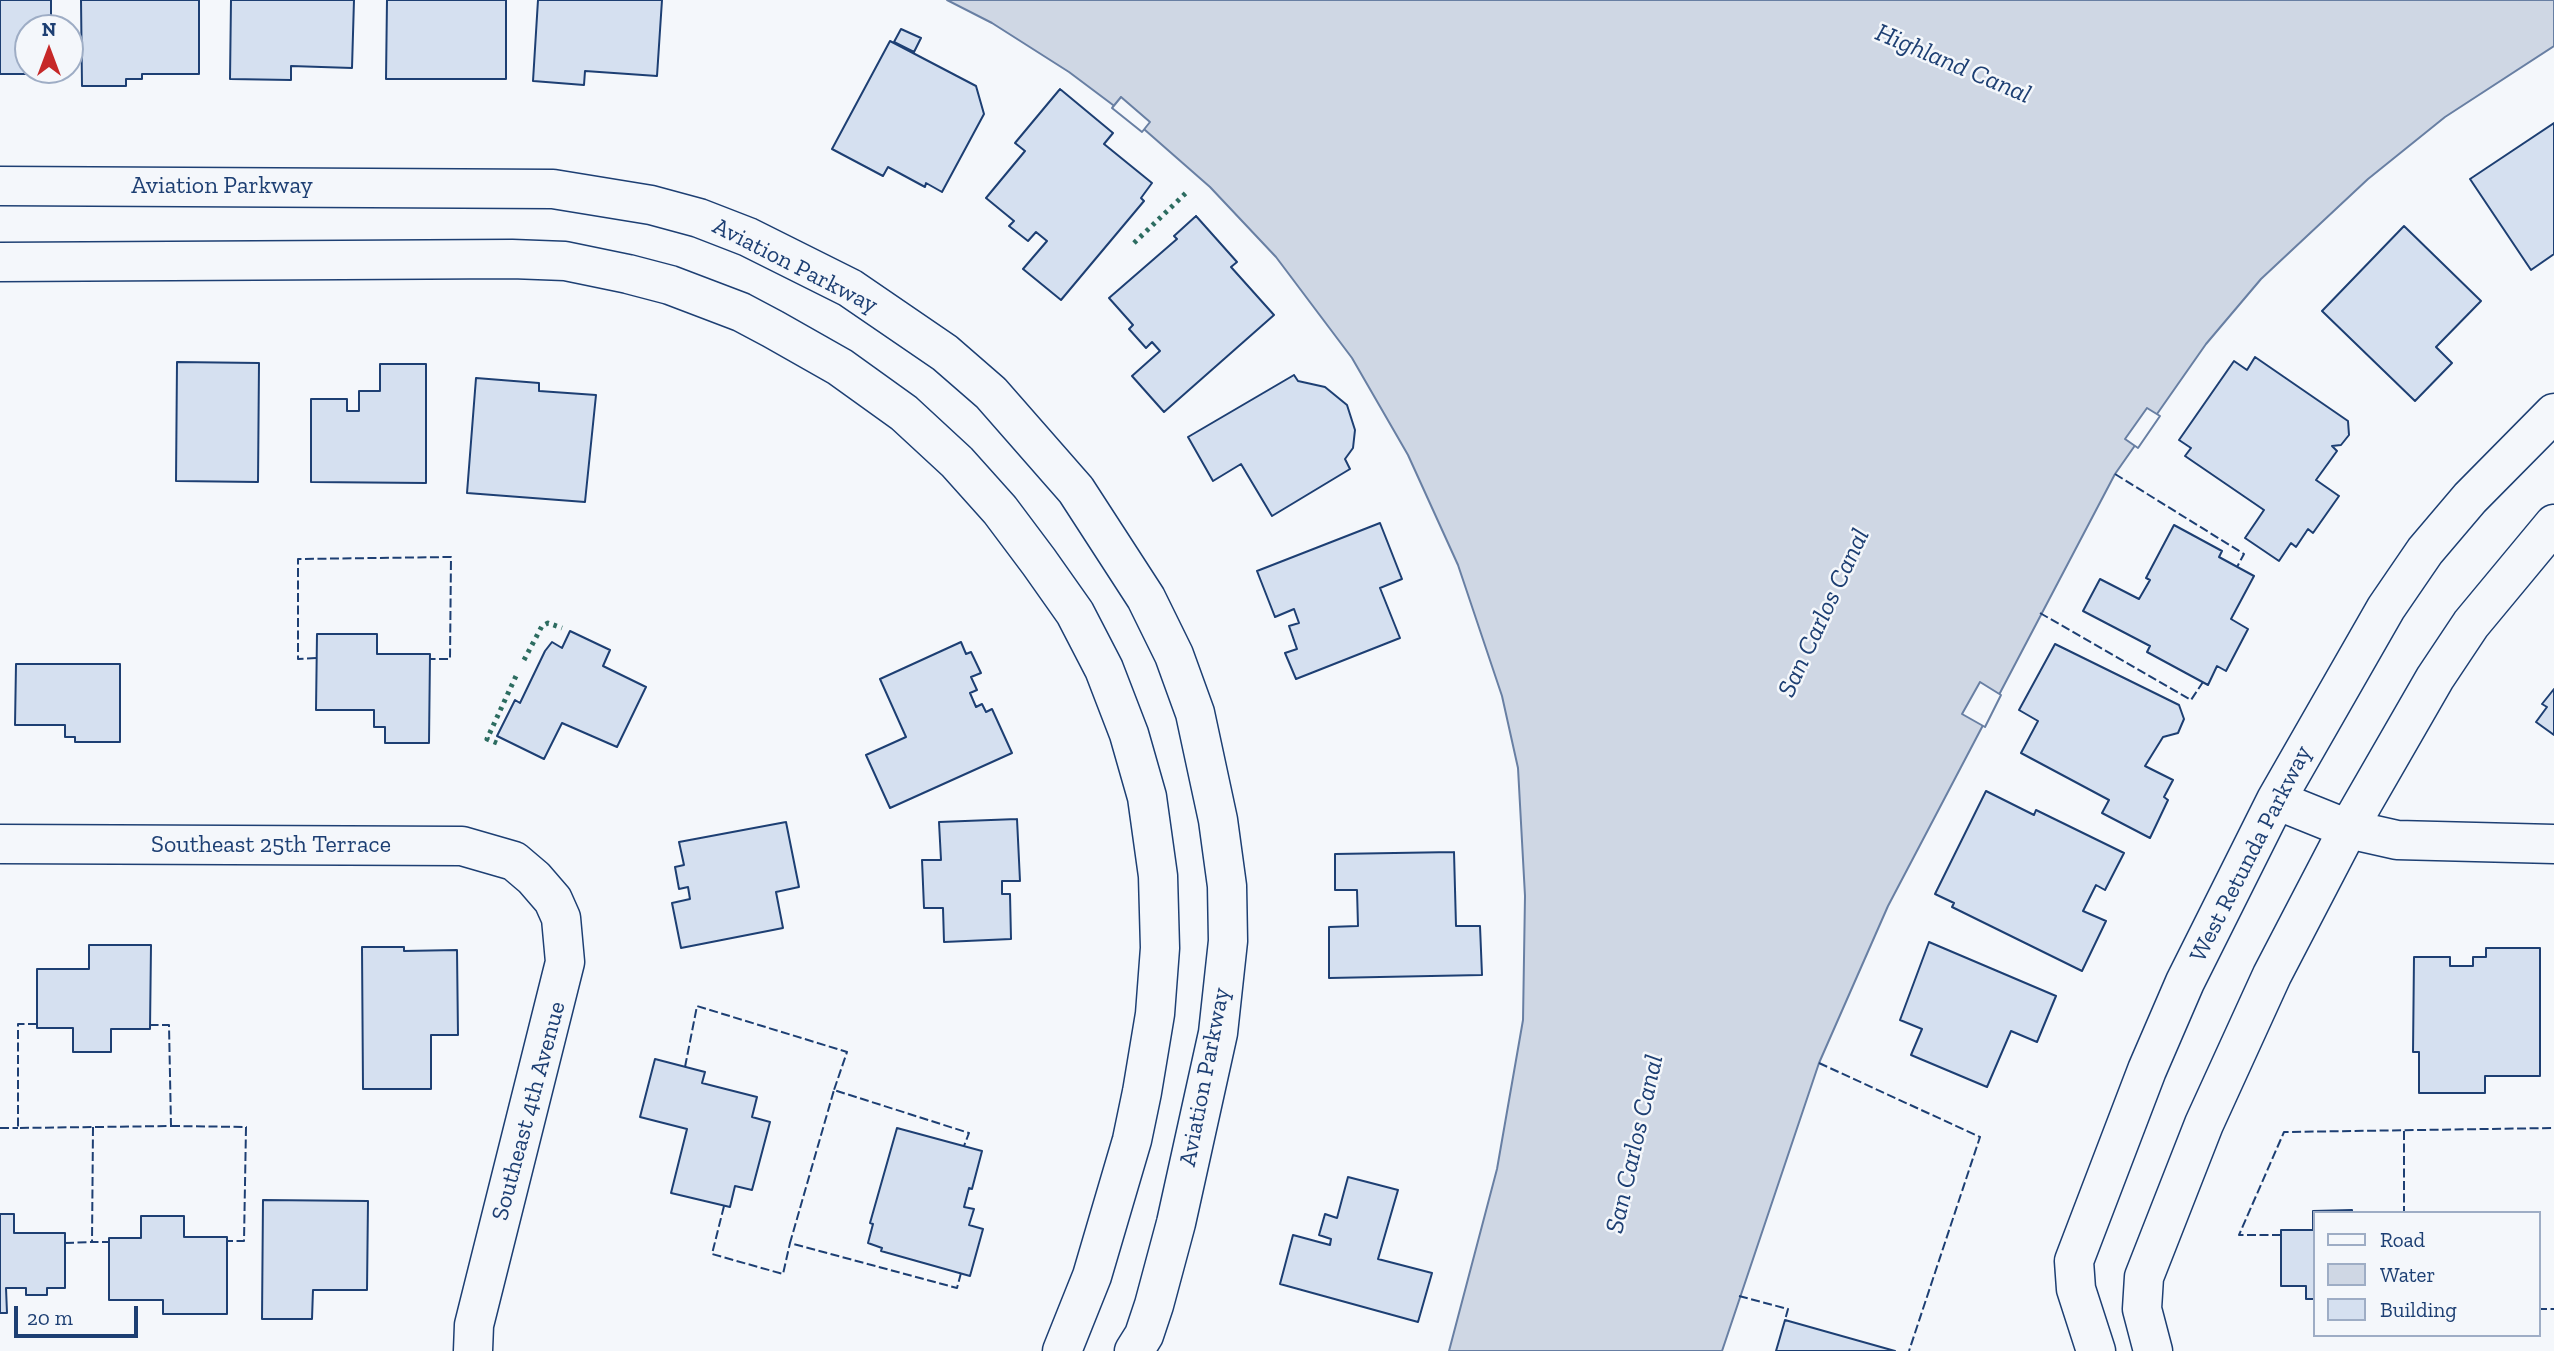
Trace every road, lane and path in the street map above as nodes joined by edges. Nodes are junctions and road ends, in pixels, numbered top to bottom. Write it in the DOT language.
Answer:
graph roads {
  1 [pos="0,186"];
  2 [pos="0,262"];
  3 [pos="2554,414"];
  4 [pos="2554,524"];
  5 [pos="2276,800"];
  6 [pos="2348,829"];
  7 [pos="0,844"];
  8 [pos="2554,844"];
  9 [pos="534,878"];
  10 [pos="473,1351"];
  11 [pos="1062,1351"];
  12 [pos="1134,1351"];
  13 [pos="2096,1351"];
  14 [pos="2152,1351"];
  1 -- 12 [label="street, Aviation Parkway"];
  2 -- 11 [label="street"];
  3 -- 5 [label="street, West Retunda Parkway"];
  4 -- 6 [label="street"];
  5 -- 6 [label="street"];
  5 -- 13 [label="street, West Retunda Parkway"];
  6 -- 8 [label="street"];
  6 -- 14 [label="street"];
  7 -- 9 [label="street, Southeast 25th Terrace"];
  9 -- 10 [label="street, Southeast 4th Avenue"];
}
